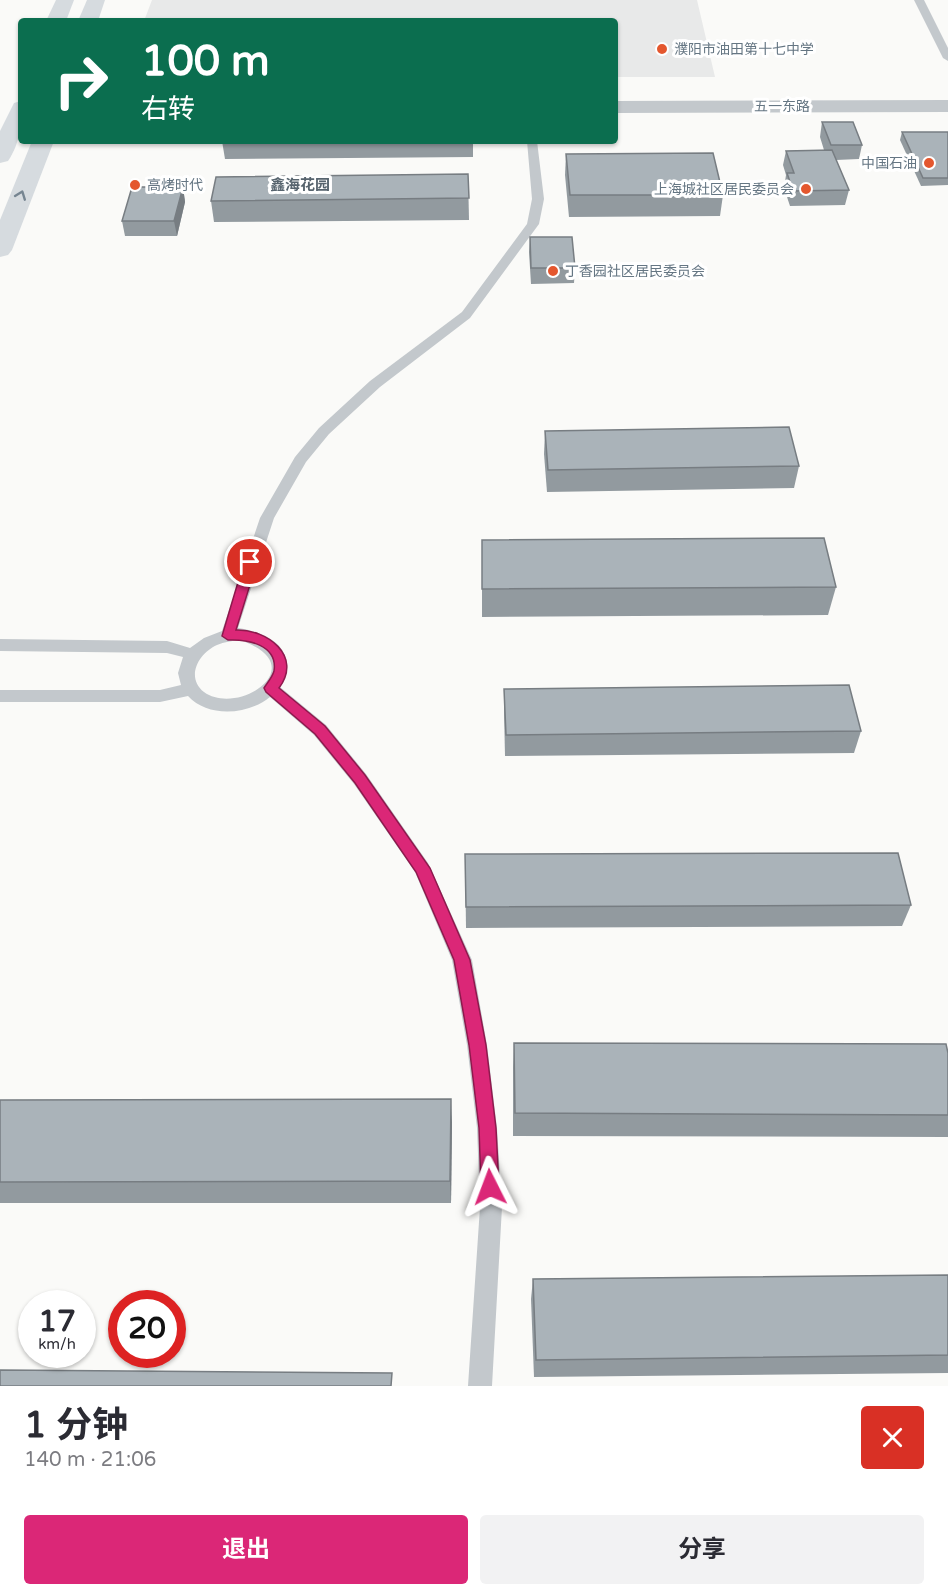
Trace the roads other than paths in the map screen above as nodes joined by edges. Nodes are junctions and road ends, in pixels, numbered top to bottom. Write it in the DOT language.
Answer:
graph roads {
  1 [pos="65,0"];
  2 [pos="96,0"];
  3 [pos="919,0"];
  4 [pos="57,18"];
  5 [pos="89,18"];
  6 [pos="948,58"];
  7 [pos="948,96"];
  8 [pos="618,97"];
  9 [pos="948,106"];
  10 [pos="618,107"];
  11 [pos="14,108"];
  12 [pos="42,144"];
  13 [pos="532,144"];
  14 [pos="0,156"];
  15 [pos="0,250"];
  16 [pos="228,636"];
  17 [pos="0,645"];
  18 [pos="192,654"];
  19 [pos="271,688"];
  20 [pos="190,689"];
  21 [pos="0,696"];
  22 [pos="480,1386"];
  1 -- 4 [label="main road"];
  2 -- 5 [label="main road"];
  3 -- 6 [label="lane"];
  7 -- 8 [label="street, 五一东路"];
  9 -- 10 [label="street, 五一东路"];
  11 -- 14 [label="main road"];
  15 -- 12 [label="main road, one-way"];
  13 -- 16 [label="lane"];
  16 -- 18 [label="lane"];
  16 -- 19 [label="lane"];
  17 -- 18 [label="lane"];
  18 -- 20 [label="lane"];
  19 -- 20 [label="lane"];
  19 -- 22 [label="lane"];
  20 -- 21 [label="lane"];
}
